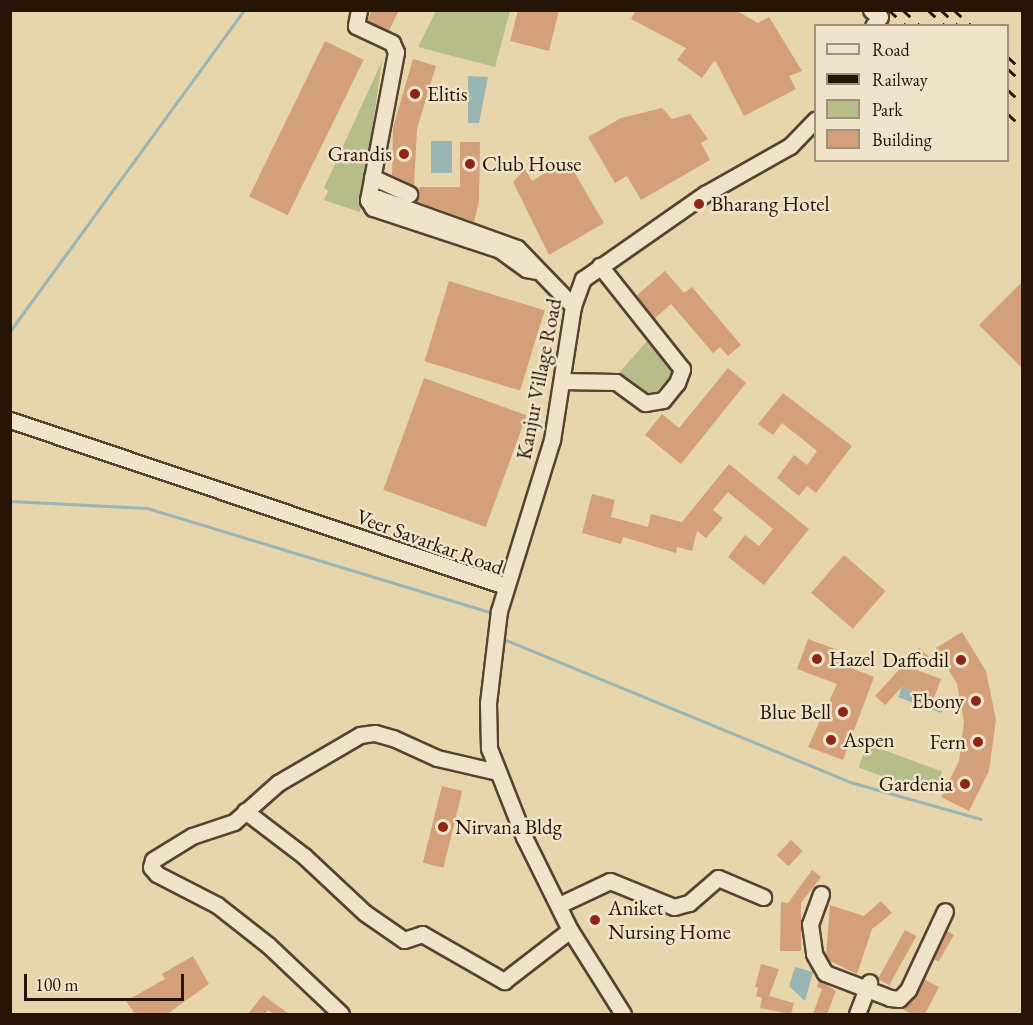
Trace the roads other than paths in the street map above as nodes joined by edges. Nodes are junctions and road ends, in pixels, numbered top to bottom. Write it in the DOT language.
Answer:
graph roads {
  1 [pos="359,10"];
  2 [pos="872,10"];
  3 [pos="875,24"];
  4 [pos="814,121"];
  5 [pos="372,177"];
  6 [pos="409,194"];
  7 [pos="600,267"];
  8 [pos="573,306"];
  9 [pos="562,381"];
  10 [pos="10,420"];
  11 [pos="501,585"];
  12 [pos="497,772"];
  13 [pos="245,811"];
  14 [pos="821,894"];
  15 [pos="763,897"];
  16 [pos="559,905"];
  17 [pos="945,911"];
  18 [pos="570,930"];
  19 [pos="868,985"];
  20 [pos="341,1014"];
  21 [pos="622,1014"];
  22 [pos="857,1014"];
  1 -- 5 [label="street"];
  2 -- 3 [label="street"];
  4 -- 7 [label="street, Kanjur Village Road"];
  5 -- 6 [label="street"];
  5 -- 8 [label="street"];
  7 -- 8 [label="street, Kanjur Village Road"];
  7 -- 9 [label="street"];
  8 -- 9 [label="street, Kanjur Village Road"];
  9 -- 11 [label="street, Kanjur Village Road"];
  10 -- 11 [label="street, Veer Savarkar Road"];
  11 -- 12 [label="street, Veer Savarkar Road"];
  12 -- 13 [label="street"];
  12 -- 16 [label="street, Veer Savarkar Road"];
  13 -- 18 [label="street"];
  13 -- 20 [label="street"];
  14 -- 19 [label="street"];
  15 -- 16 [label="street"];
  16 -- 18 [label="street, Veer Savarkar Road"];
  17 -- 19 [label="street"];
  18 -- 21 [label="street, Veer Savarkar Road"];
  19 -- 22 [label="street"];
}
